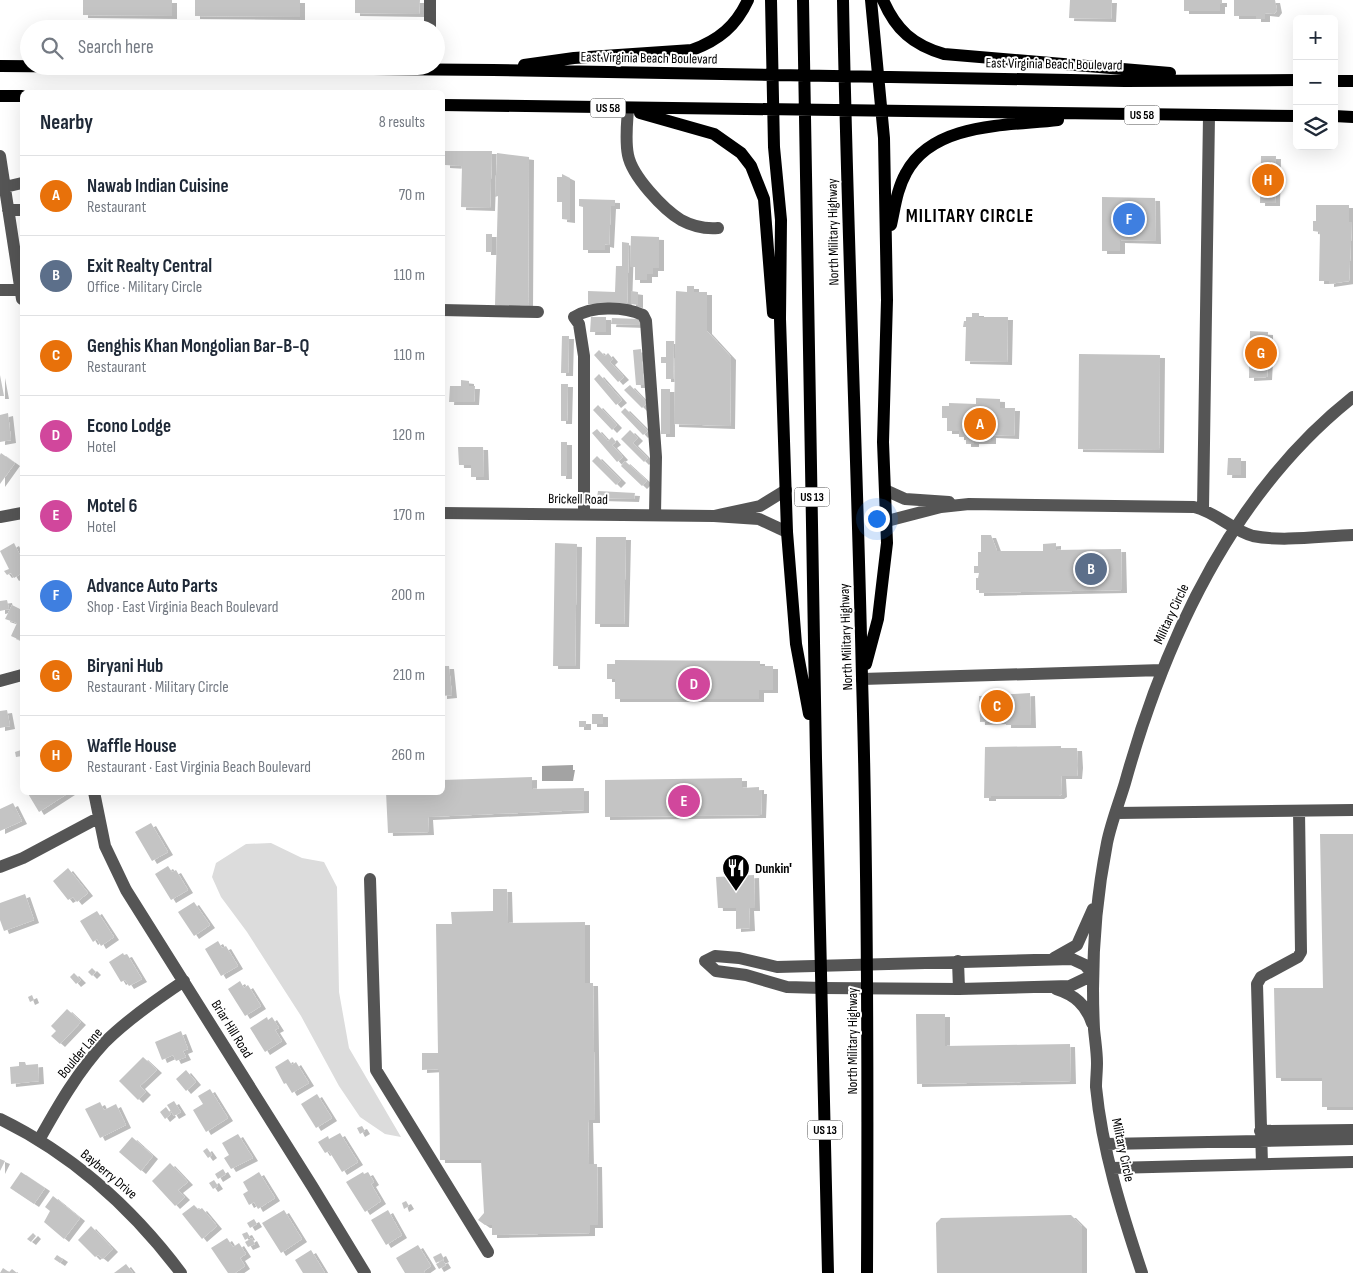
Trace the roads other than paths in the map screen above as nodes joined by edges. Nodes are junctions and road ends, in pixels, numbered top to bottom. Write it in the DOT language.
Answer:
graph roads {
  1 [pos="430,0"];
  2 [pos="748,0"];
  3 [pos="771,0"];
  4 [pos="804,0"];
  5 [pos="843,0"];
  6 [pos="871,0"];
  7 [pos="883,0"];
  8 [pos="430,20"];
  9 [pos="0,66"];
  10 [pos="20,66"];
  11 [pos="445,68"];
  12 [pos="493,70"];
  13 [pos="772,76"];
  14 [pos="878,76"];
  15 [pos="1204,80"];
  16 [pos="1293,80"];
  17 [pos="1338,81"];
  18 [pos="1353,81"];
  19 [pos="0,96"];
  20 [pos="20,96"];
  21 [pos="445,105"];
  22 [pos="628,109"];
  23 [pos="773,109"];
  24 [pos="882,110"];
  25 [pos="1104,115"];
  26 [pos="1209,116"];
  27 [pos="1293,116"];
  28 [pos="1338,116"];
  29 [pos="1353,117"];
  30 [pos="0,158"];
  31 [pos="20,183"];
  32 [pos="5,187"];
  33 [pos="5,204"];
  34 [pos="20,209"];
  35 [pos="718,228"];
  36 [pos="18,236"];
  37 [pos="886,244"];
  38 [pos="20,265"];
  39 [pos="0,290"];
  40 [pos="20,294"];
  41 [pos="445,310"];
  42 [pos="538,312"];
  43 [pos="782,392"];
  44 [pos="1353,397"];
  45 [pos="786,490"];
  46 [pos="886,490"];
  47 [pos="969,504"];
  48 [pos="1203,509"];
  49 [pos="20,513"];
  50 [pos="445,514"];
  51 [pos="584,514"];
  52 [pos="656,515"];
  53 [pos="714,516"];
  54 [pos="0,517"];
  55 [pos="887,522"];
  56 [pos="1237,528"];
  57 [pos="787,532"];
  58 [pos="1353,535"];
  59 [pos="1162,670"];
  60 [pos="20,676"];
  61 [pos="862,679"];
  62 [pos="0,681"];
  63 [pos="816,751"];
  64 [pos="94,795"];
  65 [pos="1353,810"];
  66 [pos="1299,811"];
  67 [pos="1116,813"];
  68 [pos="98,818"];
  69 [pos="0,867"];
  70 [pos="370,880"];
  71 [pos="1100,888"];
  72 [pos="1050,959"];
  73 [pos="958,961"];
  74 [pos="866,964"];
  75 [pos="821,967"];
  76 [pos="1093,975"];
  77 [pos="184,981"];
  78 [pos="1046,986"];
  79 [pos="822,988"];
  80 [pos="867,988"];
  81 [pos="959,989"];
  82 [pos="1094,1029"];
  83 [pos="0,1119"];
  84 [pos="1353,1130"];
  85 [pos="1261,1136"];
  86 [pos="1353,1139"];
  87 [pos="38,1140"];
  88 [pos="1106,1144"];
  89 [pos="1353,1162"];
  90 [pos="1262,1164"];
  91 [pos="1112,1168"];
  92 [pos="488,1252"];
  93 [pos="181,1273"];
  94 [pos="365,1273"];
  95 [pos="828,1273"];
  96 [pos="867,1273"];
  97 [pos="1142,1273"];
  1 -- 8 [label="street"];
  2 -- 12 [label="main road"];
  3 -- 13 [label="main road"];
  4 -- 63 [label="main road, North Military Highway / US 13"];
  5 -- 61 [label="main road, North Military Highway"];
  6 -- 14 [label="main road"];
  7 -- 15 [label="main road"];
  9 -- 10 [label="main road, East Virginia Beach Boulevard"];
  11 -- 12 [label="main road, East Virginia Beach Boulevard"];
  12 -- 13 [label="main road, East Virginia Beach Boulevard"];
  13 -- 14 [label="main road, East Virginia Beach Boulevard"];
  13 -- 23 [label="main road"];
  14 -- 15 [label="main road, East Virginia Beach Boulevard"];
  14 -- 24 [label="main road"];
  15 -- 16 [label="main road, East Virginia Beach Boulevard"];
  17 -- 18 [label="main road"];
  19 -- 20 [label="main road"];
  21 -- 22 [label="main road, US 58"];
  22 -- 23 [label="main road, US 58"];
  22 -- 35 [label="street"];
  22 -- 43 [label="main road"];
  23 -- 24 [label="main road, US 58"];
  23 -- 43 [label="main road"];
  24 -- 25 [label="main road, US 58"];
  24 -- 37 [label="main road"];
  25 -- 26 [label="main road, US 58"];
  25 -- 37 [label="main road"];
  26 -- 27 [label="main road, US 58"];
  26 -- 48 [label="street"];
  28 -- 29 [label="main road"];
  30 -- 32 [label="street"];
  31 -- 32 [label="street"];
  32 -- 33 [label="street"];
  33 -- 34 [label="street"];
  33 -- 36 [label="street"];
  36 -- 38 [label="street"];
  37 -- 46 [label="main road"];
  39 -- 40 [label="street"];
  41 -- 42 [label="street"];
  43 -- 45 [label="main road"];
  44 -- 56 [label="street, Military Circle"];
  45 -- 53 [label="street, Brickell Road"];
  45 -- 57 [label="main road"];
  46 -- 47 [label="street"];
  46 -- 55 [label="main road"];
  47 -- 48 [label="street"];
  47 -- 55 [label="street"];
  48 -- 56 [label="street"];
  49 -- 54 [label="street"];
  50 -- 51 [label="street, Brickell Road"];
  51 -- 52 [label="street, Brickell Road"];
  51 -- 52 [label="street"];
  52 -- 53 [label="street, Brickell Road"];
  53 -- 57 [label="street, Brickell Road"];
  55 -- 61 [label="main road"];
  56 -- 58 [label="street"];
  56 -- 59 [label="street, Military Circle"];
  57 -- 63 [label="main road"];
  59 -- 61 [label="street"];
  59 -- 67 [label="street, Military Circle"];
  60 -- 62 [label="street"];
  61 -- 74 [label="main road, North Military Highway"];
  63 -- 75 [label="main road, North Military Highway / US 13"];
  64 -- 68 [label="street, Briar Hill Road"];
  65 -- 66 [label="street"];
  66 -- 67 [label="street"];
  66 -- 85 [label="street"];
  67 -- 71 [label="street, Military Circle"];
  68 -- 69 [label="street"];
  68 -- 77 [label="street, Briar Hill Road"];
  70 -- 92 [label="street"];
  71 -- 72 [label="street, Military Circle"];
  71 -- 76 [label="street, Military Circle"];
  72 -- 73 [label="street, Military Circle"];
  72 -- 76 [label="street, Military Circle"];
  73 -- 74 [label="street, Military Circle"];
  73 -- 81 [label="street"];
  74 -- 75 [label="street, Military Circle"];
  74 -- 80 [label="main road, North Military Highway"];
  75 -- 79 [label="main road, North Military Highway / US 13"];
  75 -- 79 [label="street, Military Circle"];
  76 -- 78 [label="street, Military Circle"];
  76 -- 82 [label="street, Military Circle"];
  77 -- 87 [label="street, Boulder Lane"];
  77 -- 94 [label="street, Briar Hill Road"];
  78 -- 81 [label="street, Military Circle"];
  78 -- 82 [label="street, Military Circle"];
  79 -- 80 [label="street, Military Circle"];
  79 -- 95 [label="main road, North Military Highway / US 13"];
  80 -- 81 [label="street, Military Circle"];
  80 -- 96 [label="main road, North Military Highway"];
  82 -- 88 [label="street, Military Circle"];
  83 -- 87 [label="street, Bayberry Drive"];
  84 -- 85 [label="street"];
  85 -- 86 [label="street"];
  85 -- 88 [label="street"];
  85 -- 90 [label="street"];
  87 -- 93 [label="street, Bayberry Drive"];
  88 -- 91 [label="street, Military Circle"];
  89 -- 90 [label="street"];
  90 -- 91 [label="street"];
  91 -- 97 [label="street, Military Circle"];
}
